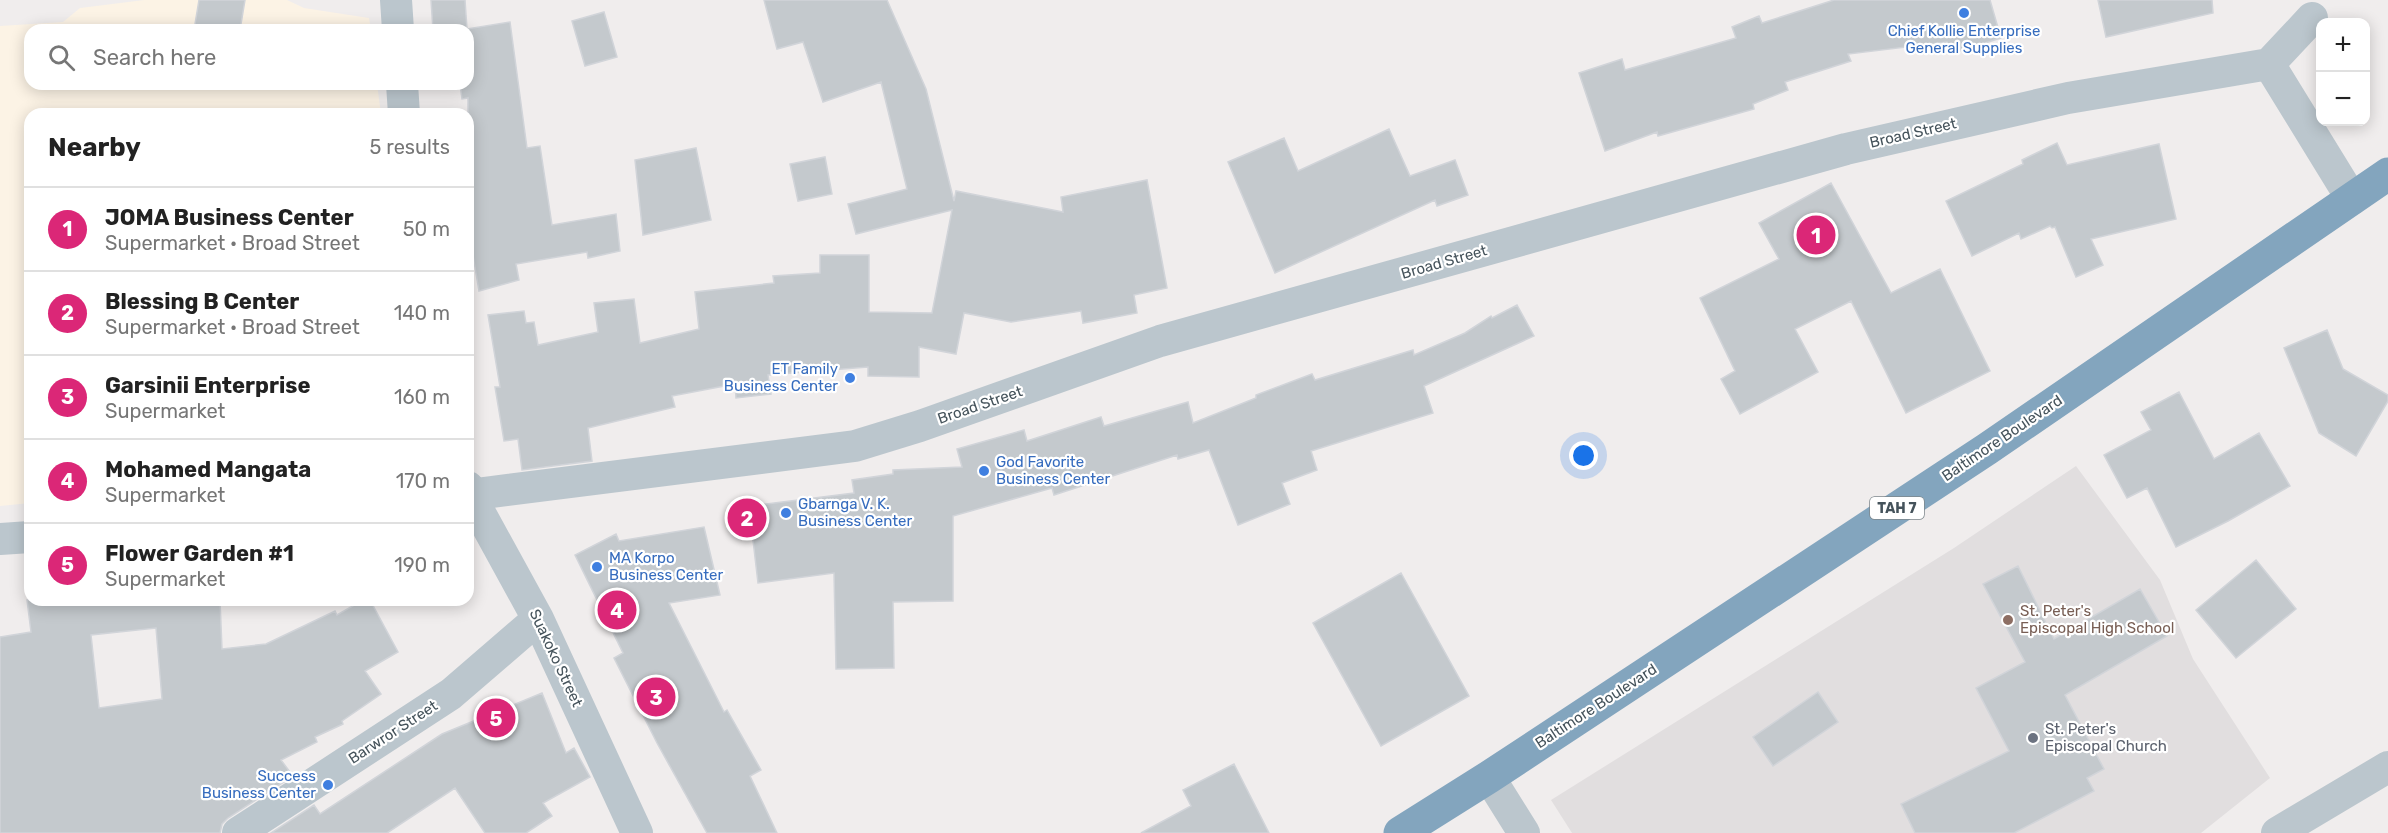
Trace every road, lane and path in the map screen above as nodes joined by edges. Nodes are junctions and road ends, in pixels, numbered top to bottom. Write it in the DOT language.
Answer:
graph roads {
  1 [pos="396,0"];
  2 [pos="2312,18"];
  3 [pos="398,24"];
  4 [pos="2269,64"];
  5 [pos="402,90"];
  6 [pos="404,108"];
  7 [pos="2388,174"];
  8 [pos="2352,199"];
  9 [pos="474,491"];
  10 [pos="474,501"];
  11 [pos="24,537"];
  12 [pos="0,539"];
  13 [pos="538,619"];
  14 [pos="2388,767"];
  15 [pos="1489,777"];
  16 [pos="238,833"];
  17 [pos="637,833"];
  18 [pos="1400,833"];
  19 [pos="1524,833"];
  20 [pos="2277,833"];
  1 -- 3 [label="street"];
  2 -- 4 [label="street"];
  4 -- 8 [label="street"];
  4 -- 9 [label="street, Broad Street"];
  5 -- 6 [label="street"];
  7 -- 8 [label="highway, Baltimore Boulevard / TAH 7"];
  8 -- 15 [label="highway, Baltimore Boulevard / TAH 7"];
  10 -- 13 [label="street, Suakoko Street"];
  11 -- 12 [label="street"];
  13 -- 16 [label="street, Barwror Street"];
  13 -- 17 [label="street, Suakoko Street"];
  14 -- 20 [label="street"];
  15 -- 18 [label="highway, Baltimore Boulevard / TAH 7"];
  15 -- 19 [label="street"];
}
